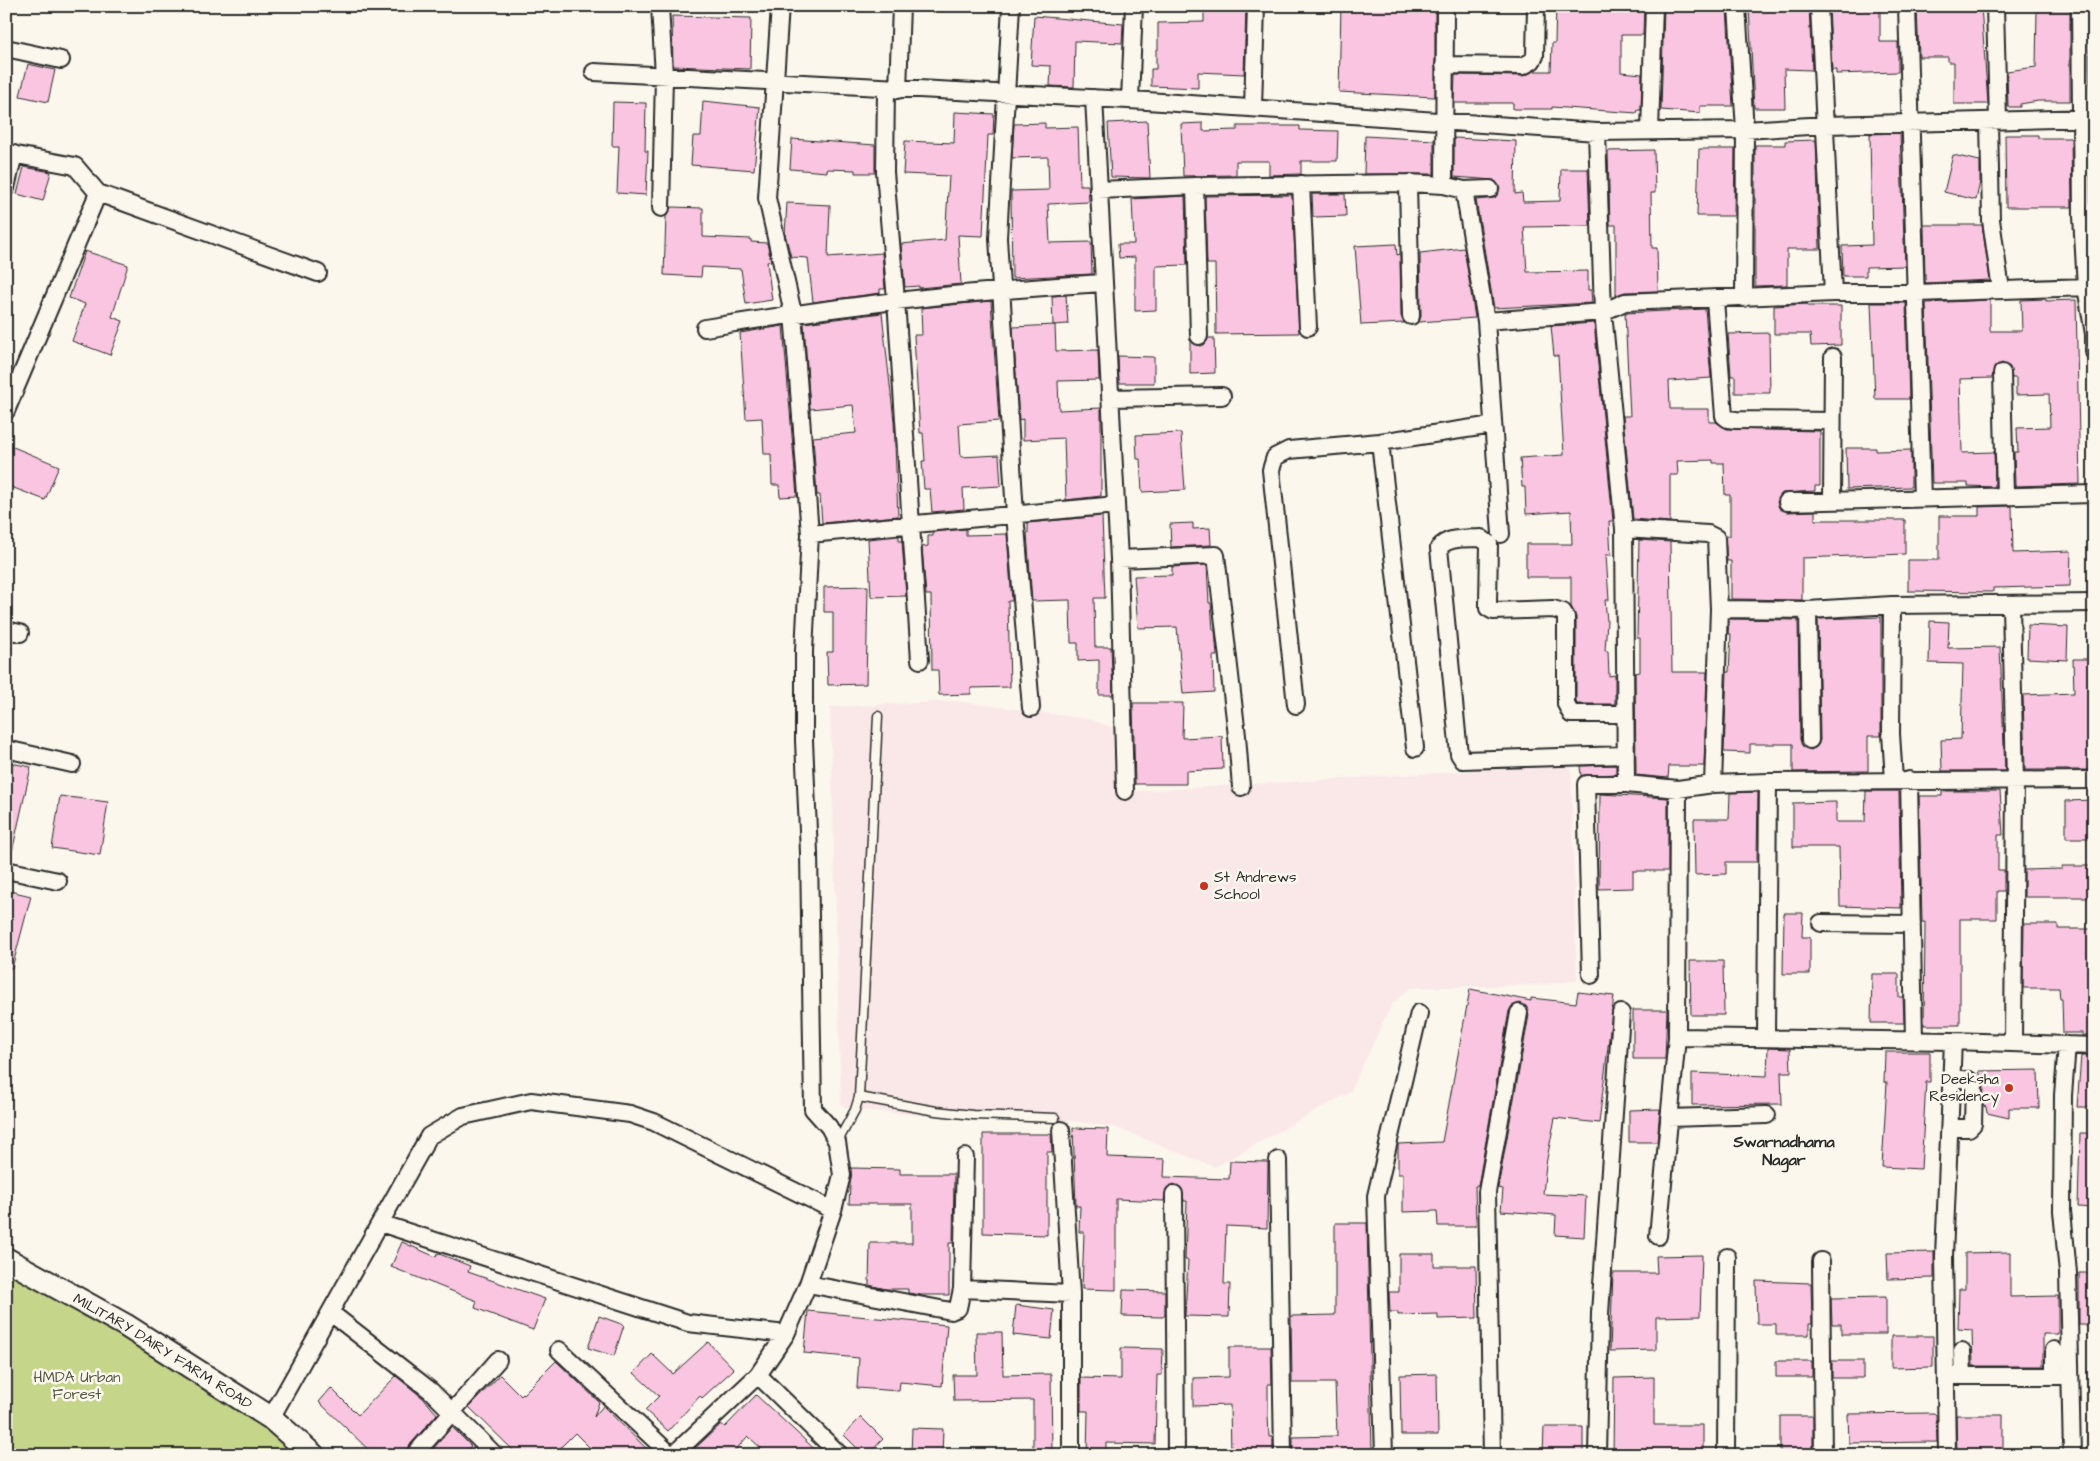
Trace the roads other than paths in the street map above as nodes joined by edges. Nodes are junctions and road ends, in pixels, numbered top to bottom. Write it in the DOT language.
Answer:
graph roads {
  1 [pos="660,6"];
  2 [pos="780,6"];
  3 [pos="901,6"];
  4 [pos="1011,6"];
  5 [pos="1134,6"];
  6 [pos="1256,6"];
  7 [pos="1536,6"];
  8 [pos="1654,6"];
  9 [pos="1737,6"];
  10 [pos="1819,6"];
  11 [pos="1907,6"];
  12 [pos="1994,6"];
  13 [pos="2080,6"];
  14 [pos="1445,13"];
  15 [pos="6,48"];
  16 [pos="61,60"];
  17 [pos="1444,65"];
  18 [pos="594,72"];
  19 [pos="664,76"];
  20 [pos="776,82"];
  21 [pos="892,89"];
  22 [pos="1006,94"];
  23 [pos="1094,98"];
  24 [pos="1130,100"];
  25 [pos="1253,108"];
  26 [pos="2088,118"];
  27 [pos="1444,121"];
  28 [pos="1993,121"];
  29 [pos="1910,122"];
  30 [pos="1826,125"];
  31 [pos="1745,130"];
  32 [pos="1650,131"];
  33 [pos="1597,132"];
  34 [pos="10,154"];
  35 [pos="1408,182"];
  36 [pos="1301,184"];
  37 [pos="1444,185"];
  38 [pos="1195,186"];
  39 [pos="6,188"];
  40 [pos="1490,189"];
  41 [pos="1098,190"];
  42 [pos="1464,190"];
  43 [pos="98,193"];
  44 [pos="661,208"];
  45 [pos="318,273"];
  46 [pos="1103,283"];
  47 [pos="2086,287"];
  48 [pos="1001,289"];
  49 [pos="2001,290"];
  50 [pos="1833,293"];
  51 [pos="1917,293"];
  52 [pos="1744,298"];
  53 [pos="896,300"];
  54 [pos="1714,300"];
  55 [pos="1603,312"];
  56 [pos="793,313"];
  57 [pos="1411,316"];
  58 [pos="1486,322"];
  59 [pos="1308,327"];
  60 [pos="704,328"];
  61 [pos="1199,336"];
  62 [pos="2094,352"];
  63 [pos="1833,357"];
  64 [pos="2002,373"];
  65 [pos="1222,396"];
  66 [pos="1110,398"];
  67 [pos="6,411"];
  68 [pos="1832,421"];
  69 [pos="1493,425"];
  70 [pos="1380,442"];
  71 [pos="2094,494"];
  72 [pos="2005,496"];
  73 [pos="1922,498"];
  74 [pos="1832,500"];
  75 [pos="1787,502"];
  76 [pos="1116,505"];
  77 [pos="1015,514"];
  78 [pos="910,524"];
  79 [pos="1624,529"];
  80 [pos="810,534"];
  81 [pos="1501,534"];
  82 [pos="1119,559"];
  83 [pos="2094,603"];
  84 [pos="1892,605"];
  85 [pos="2011,606"];
  86 [pos="1718,609"];
  87 [pos="1808,610"];
  88 [pos="920,660"];
  89 [pos="1296,705"];
  90 [pos="1031,708"];
  91 [pos="1625,714"];
  92 [pos="878,716"];
  93 [pos="1810,740"];
  94 [pos="1414,748"];
  95 [pos="6,749"];
  96 [pos="1625,755"];
  97 [pos="72,764"];
  98 [pos="1902,780"];
  99 [pos="2094,780"];
  100 [pos="1768,782"];
  101 [pos="2015,782"];
  102 [pos="1626,784"];
  103 [pos="1713,784"];
  104 [pos="1241,787"];
  105 [pos="1678,789"];
  106 [pos="1125,790"];
  107 [pos="6,870"];
  108 [pos="58,881"];
  109 [pos="1821,923"];
  110 [pos="1912,924"];
  111 [pos="1591,975"];
  112 [pos="1419,1013"];
  113 [pos="1519,1013"];
  114 [pos="1621,1013"];
  115 [pos="1677,1037"];
  116 [pos="1766,1038"];
  117 [pos="1914,1040"];
  118 [pos="1953,1040"];
  119 [pos="2013,1042"];
  120 [pos="2067,1045"];
  121 [pos="2094,1046"];
  122 [pos="1952,1078"];
  123 [pos="859,1097"];
  124 [pos="1767,1115"];
  125 [pos="1669,1118"];
  126 [pos="1058,1124"];
  127 [pos="1950,1128"];
  128 [pos="837,1142"];
  129 [pos="965,1157"];
  130 [pos="1278,1160"];
  131 [pos="1174,1194"];
  132 [pos="833,1210"];
  133 [pos="380,1223"];
  134 [pos="1658,1236"];
  135 [pos="1727,1257"];
  136 [pos="6,1260"];
  137 [pos="1821,1261"];
  138 [pos="808,1284"];
  139 [pos="962,1289"];
  140 [pos="1071,1294"];
  141 [pos="331,1313"];
  142 [pos="786,1334"];
  143 [pos="559,1350"];
  144 [pos="2054,1350"];
  145 [pos="1962,1351"];
  146 [pos="498,1360"];
  147 [pos="758,1375"];
  148 [pos="1946,1376"];
  149 [pos="1963,1376"];
  150 [pos="2062,1376"];
  151 [pos="452,1413"];
  152 [pos="271,1418"];
  153 [pos="313,1455"];
  154 [pos="414,1455"];
  155 [pos="495,1455"];
  156 [pos="672,1455"];
  157 [pos="840,1455"];
  158 [pos="1071,1455"];
  159 [pos="1176,1455"];
  160 [pos="1283,1455"];
  161 [pos="1384,1455"];
  162 [pos="1492,1455"];
  163 [pos="1597,1455"];
  164 [pos="1726,1455"];
  165 [pos="1823,1455"];
  166 [pos="1947,1455"];
  167 [pos="2072,1455"];
  1 -- 19 [label="street"];
  2 -- 20 [label="street"];
  3 -- 21 [label="street"];
  4 -- 22 [label="street"];
  5 -- 24 [label="street"];
  6 -- 25 [label="street"];
  7 -- 17 [label="street"];
  8 -- 32 [label="street"];
  9 -- 31 [label="street"];
  10 -- 30 [label="street"];
  11 -- 29 [label="street"];
  12 -- 28 [label="street"];
  13 -- 26 [label="street"];
  14 -- 17 [label="street"];
  15 -- 16 [label="street"];
  17 -- 27 [label="street"];
  18 -- 19 [label="street"];
  19 -- 20 [label="street"];
  19 -- 44 [label="street"];
  20 -- 21 [label="street"];
  20 -- 56 [label="street"];
  21 -- 22 [label="street"];
  21 -- 53 [label="street"];
  22 -- 23 [label="street"];
  22 -- 48 [label="street"];
  23 -- 24 [label="street"];
  23 -- 41 [label="street"];
  24 -- 25 [label="street"];
  25 -- 27 [label="street"];
  26 -- 28 [label="street"];
  26 -- 47 [label="street"];
  27 -- 33 [label="street"];
  27 -- 37 [label="street"];
  28 -- 29 [label="street"];
  28 -- 49 [label="street"];
  29 -- 30 [label="street"];
  29 -- 51 [label="street"];
  30 -- 31 [label="street"];
  30 -- 50 [label="street"];
  31 -- 32 [label="street"];
  31 -- 52 [label="street"];
  32 -- 33 [label="street"];
  33 -- 55 [label="street"];
  34 -- 39 [label="street"];
  34 -- 43 [label="street"];
  35 -- 36 [label="street"];
  35 -- 37 [label="street"];
  35 -- 57 [label="street"];
  36 -- 38 [label="street"];
  36 -- 59 [label="street"];
  37 -- 42 [label="street"];
  38 -- 41 [label="street"];
  38 -- 61 [label="street"];
  40 -- 42 [label="street"];
  41 -- 46 [label="street"];
  42 -- 58 [label="street"];
  43 -- 45 [label="street"];
  43 -- 67 [label="street"];
  46 -- 48 [label="street"];
  46 -- 66 [label="street"];
  47 -- 49 [label="street"];
  47 -- 62 [label="street"];
  48 -- 53 [label="street"];
  48 -- 77 [label="street"];
  49 -- 51 [label="street"];
  50 -- 51 [label="street"];
  50 -- 52 [label="street"];
  51 -- 73 [label="street"];
  52 -- 54 [label="street"];
  53 -- 56 [label="street"];
  53 -- 78 [label="street"];
  54 -- 55 [label="street"];
  54 -- 68 [label="street"];
  55 -- 58 [label="street"];
  55 -- 79 [label="street"];
  56 -- 60 [label="street"];
  56 -- 80 [label="street"];
  58 -- 69 [label="street"];
  63 -- 68 [label="street"];
  64 -- 72 [label="street"];
  65 -- 66 [label="street"];
  66 -- 76 [label="street"];
  68 -- 74 [label="street"];
  69 -- 70 [label="street"];
  69 -- 81 [label="street"];
  70 -- 89 [label="street"];
  70 -- 94 [label="street"];
  71 -- 72 [label="street"];
  72 -- 73 [label="street"];
  73 -- 74 [label="street"];
  74 -- 75 [label="street"];
  76 -- 77 [label="street"];
  76 -- 82 [label="street"];
  77 -- 78 [label="street"];
  77 -- 90 [label="street"];
  78 -- 80 [label="street"];
  78 -- 88 [label="street"];
  79 -- 86 [label="street"];
  79 -- 91 [label="street"];
  80 -- 128 [label="street"];
  82 -- 104 [label="street"];
  82 -- 106 [label="street"];
  83 -- 85 [label="street"];
  84 -- 85 [label="street"];
  84 -- 87 [label="street"];
  84 -- 98 [label="street"];
  85 -- 101 [label="street"];
  86 -- 87 [label="street"];
  86 -- 103 [label="street"];
  87 -- 93 [label="street"];
  91 -- 96 [label="street"];
  91 -- 96 [label="street"];
  92 -- 123 [label="lane"];
  95 -- 97 [label="street"];
  96 -- 102 [label="street"];
  98 -- 100 [label="street"];
  98 -- 101 [label="street"];
  98 -- 110 [label="street"];
  99 -- 101 [label="street"];
  100 -- 103 [label="street"];
  100 -- 116 [label="street"];
  101 -- 119 [label="street"];
  102 -- 105 [label="street"];
  102 -- 111 [label="street"];
  103 -- 105 [label="street"];
  105 -- 115 [label="street"];
  107 -- 108 [label="street"];
  109 -- 110 [label="street"];
  110 -- 117 [label="street"];
  112 -- 161 [label="street"];
  113 -- 162 [label="street"];
  114 -- 163 [label="street"];
  115 -- 116 [label="street"];
  115 -- 125 [label="street"];
  116 -- 117 [label="street"];
  117 -- 118 [label="street"];
  118 -- 119 [label="street"];
  118 -- 122 [label="street"];
  119 -- 120 [label="street"];
  120 -- 121 [label="street"];
  120 -- 150 [label="street"];
  122 -- 127 [label="street"];
  122 -- 127 [label="street"];
  123 -- 126 [label="lane"];
  123 -- 128 [label="lane"];
  124 -- 125 [label="street"];
  125 -- 134 [label="street"];
  126 -- 140 [label="street"];
  127 -- 148 [label="street"];
  128 -- 132 [label="street"];
  129 -- 139 [label="street"];
  130 -- 160 [label="street"];
  131 -- 159 [label="street"];
  132 -- 133 [label="street"];
  132 -- 138 [label="street"];
  133 -- 141 [label="street"];
  133 -- 142 [label="street"];
  135 -- 164 [label="street"];
  136 -- 152 [label="main road, MILITARY DAIRY FARM ROAD"];
  137 -- 165 [label="street"];
  138 -- 139 [label="street"];
  138 -- 142 [label="street"];
  139 -- 140 [label="street"];
  140 -- 158 [label="street"];
  141 -- 151 [label="street"];
  141 -- 152 [label="street"];
  142 -- 147 [label="street"];
  143 -- 156 [label="street"];
  144 -- 150 [label="street"];
  145 -- 149 [label="street"];
  146 -- 151 [label="street"];
  147 -- 156 [label="street"];
  147 -- 157 [label="street"];
  148 -- 149 [label="street"];
  148 -- 166 [label="street"];
  149 -- 150 [label="street"];
  150 -- 167 [label="street"];
  151 -- 154 [label="street"];
  151 -- 155 [label="street"];
  152 -- 153 [label="main road, MILITARY DAIRY FARM ROAD"];
}
